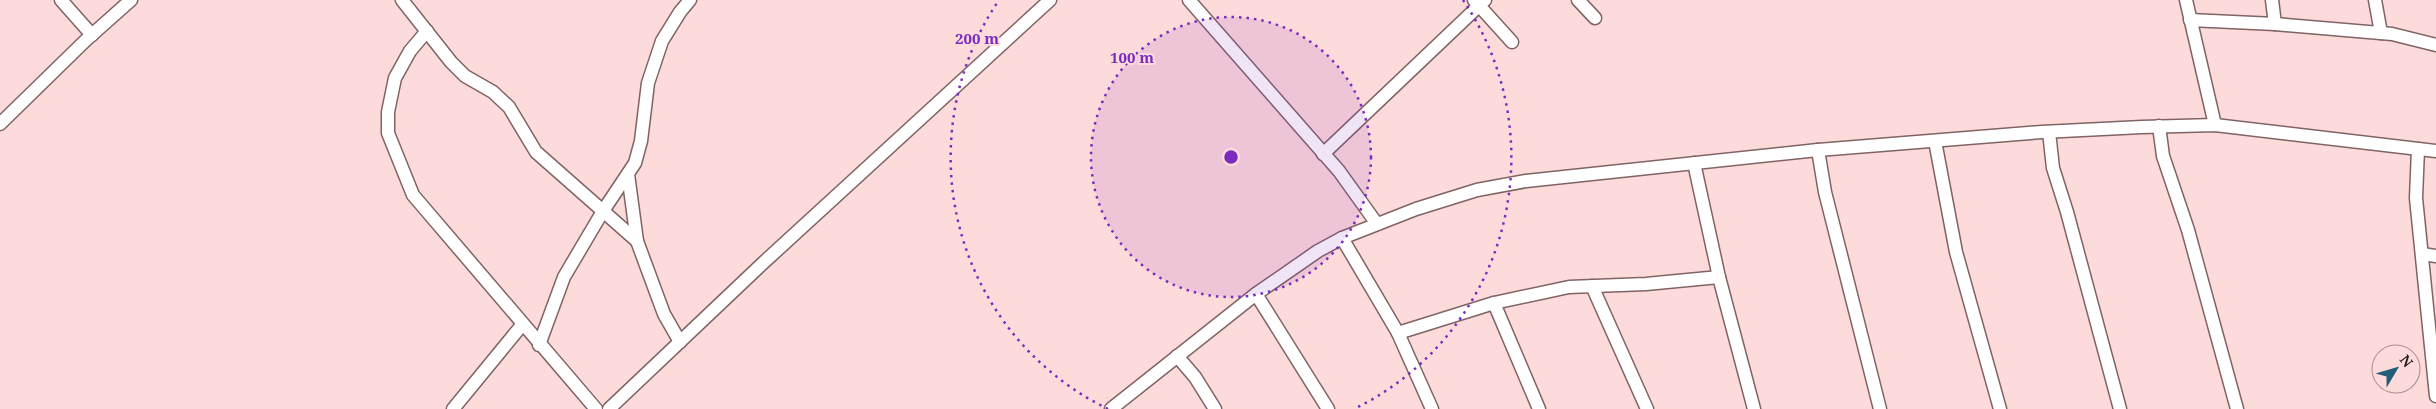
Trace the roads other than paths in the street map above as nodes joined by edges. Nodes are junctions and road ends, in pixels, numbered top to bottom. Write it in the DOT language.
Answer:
graph roads {
  1 [pos="61,0"];
  2 [pos="131,0"];
  3 [pos="402,0"];
  4 [pos="690,0"];
  5 [pos="1050,0"];
  6 [pos="1189,0"];
  7 [pos="1578,0"];
  8 [pos="2186,0"];
  9 [pos="2272,0"];
  10 [pos="2375,0"];
  11 [pos="1480,2"];
  12 [pos="1595,18"];
  13 [pos="2190,20"];
  14 [pos="2275,24"];
  15 [pos="427,31"];
  16 [pos="2381,32"];
  17 [pos="92,35"];
  18 [pos="1512,42"];
  19 [pos="2436,45"];
  20 [pos="0,124"];
  21 [pos="2215,125"];
  22 [pos="2159,126"];
  23 [pos="2049,132"];
  24 [pos="1936,141"];
  25 [pos="2418,149"];
  26 [pos="1818,150"];
  27 [pos="2436,151"];
  28 [pos="1323,154"];
  29 [pos="1694,162"];
  30 [pos="628,174"];
  31 [pos="603,211"];
  32 [pos="1377,224"];
  33 [pos="1342,238"];
  34 [pos="638,241"];
  35 [pos="2422,254"];
  36 [pos="2436,256"];
  37 [pos="1719,276"];
  38 [pos="1592,286"];
  39 [pos="1256,294"];
  40 [pos="1494,303"];
  41 [pos="522,325"];
  42 [pos="1398,334"];
  43 [pos="680,342"];
  44 [pos="539,345"];
  45 [pos="2433,349"];
  46 [pos="1177,356"];
  47 [pos="2436,396"];
  48 [pos="453,409"];
  49 [pos="596,409"];
  50 [pos="609,409"];
  51 [pos="1110,409"];
  52 [pos="1215,409"];
  53 [pos="1328,409"];
  54 [pos="1432,409"];
  55 [pos="1539,409"];
  56 [pos="1647,409"];
  57 [pos="1754,409"];
  58 [pos="1880,409"];
  59 [pos="2000,409"];
  60 [pos="2120,409"];
  61 [pos="2237,409"];
  1 -- 17 [label="street"];
  2 -- 17 [label="street"];
  3 -- 15 [label="street"];
  4 -- 30 [label="street"];
  5 -- 43 [label="street"];
  6 -- 28 [label="street"];
  7 -- 12 [label="street"];
  8 -- 13 [label="street"];
  9 -- 14 [label="street"];
  10 -- 16 [label="street"];
  11 -- 18 [label="street"];
  11 -- 28 [label="street"];
  13 -- 14 [label="street"];
  13 -- 21 [label="street"];
  14 -- 16 [label="street"];
  15 -- 31 [label="street"];
  15 -- 41 [label="street"];
  16 -- 19 [label="street"];
  17 -- 20 [label="street"];
  21 -- 22 [label="street"];
  21 -- 25 [label="street"];
  22 -- 23 [label="street"];
  22 -- 61 [label="street"];
  23 -- 24 [label="street"];
  23 -- 60 [label="street"];
  24 -- 26 [label="street"];
  24 -- 59 [label="street"];
  25 -- 27 [label="street"];
  25 -- 35 [label="street"];
  26 -- 29 [label="street"];
  26 -- 58 [label="street"];
  28 -- 32 [label="street"];
  29 -- 32 [label="street"];
  29 -- 37 [label="street"];
  30 -- 31 [label="street"];
  30 -- 34 [label="street"];
  31 -- 34 [label="street"];
  31 -- 44 [label="street"];
  32 -- 33 [label="street"];
  33 -- 39 [label="street"];
  33 -- 42 [label="street"];
  34 -- 43 [label="street"];
  35 -- 36 [label="street"];
  35 -- 45 [label="street"];
  37 -- 38 [label="street"];
  37 -- 57 [label="street"];
  38 -- 40 [label="street"];
  38 -- 56 [label="street"];
  39 -- 46 [label="street"];
  39 -- 53 [label="street"];
  40 -- 42 [label="street"];
  40 -- 55 [label="street"];
  41 -- 44 [label="street"];
  41 -- 48 [label="street"];
  42 -- 54 [label="street"];
  43 -- 50 [label="street"];
  44 -- 49 [label="street"];
  45 -- 47 [label="street"];
  46 -- 51 [label="street"];
  46 -- 52 [label="street"];
}
